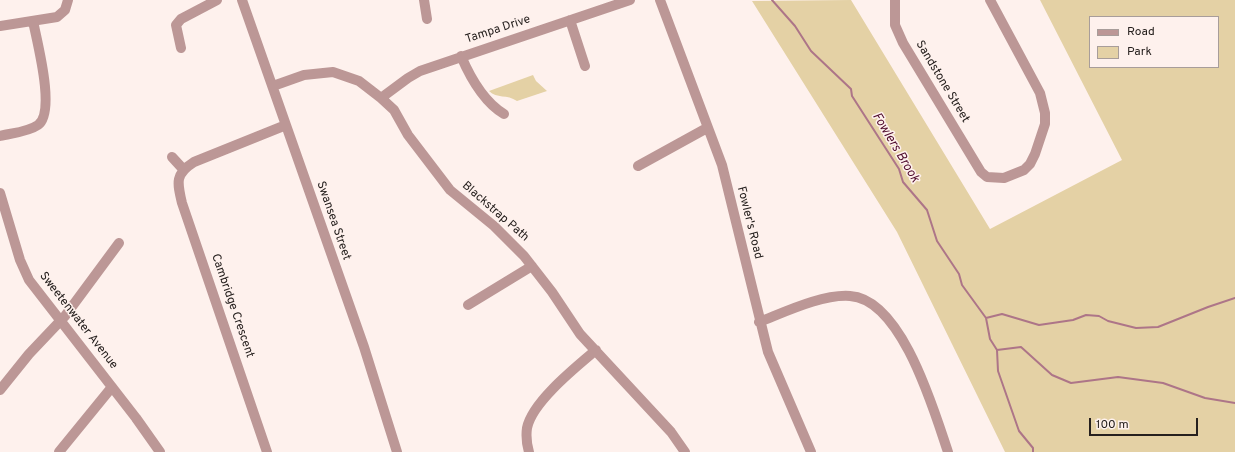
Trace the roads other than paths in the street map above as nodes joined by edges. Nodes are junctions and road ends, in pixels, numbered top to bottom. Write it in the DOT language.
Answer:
graph roads {
  1 [pos="68,0"];
  2 [pos="217,0"];
  3 [pos="242,0"];
  4 [pos="424,0"];
  5 [pos="630,0"];
  6 [pos="895,0"];
  7 [pos="990,0"];
  8 [pos="664,1"];
  9 [pos="427,20"];
  10 [pos="570,20"];
  11 [pos="34,21"];
  12 [pos="0,26"];
  13 [pos="181,48"];
  14 [pos="461,56"];
  15 [pos="585,66"];
  16 [pos="273,86"];
  17 [pos="381,98"];
  18 [pos="504,114"];
  19 [pos="286,125"];
  20 [pos="707,128"];
  21 [pos="0,136"];
  22 [pos="172,157"];
  23 [pos="638,166"];
  24 [pos="182,169"];
  25 [pos="0,193"];
  26 [pos="119,243"];
  27 [pos="532,266"];
  28 [pos="468,305"];
  29 [pos="60,322"];
  30 [pos="759,322"];
  31 [pos="596,350"];
  32 [pos="112,387"];
  33 [pos="0,390"];
  34 [pos="59,452"];
  35 [pos="160,452"];
  36 [pos="267,452"];
  37 [pos="397,452"];
  38 [pos="529,452"];
  39 [pos="686,452"];
  40 [pos="811,452"];
  41 [pos="948,452"];
  1 -- 11 [label="street"];
  2 -- 13 [label="street"];
  3 -- 16 [label="street, Swansea Street"];
  4 -- 9 [label="street"];
  5 -- 10 [label="street, Tampa Drive"];
  6 -- 7 [label="street, Sandstone Street"];
  8 -- 20 [label="street, Fowler's Road"];
  10 -- 14 [label="street, Tampa Drive"];
  10 -- 15 [label="street"];
  11 -- 12 [label="street"];
  11 -- 21 [label="street"];
  14 -- 17 [label="street, Tampa Drive"];
  14 -- 18 [label="street"];
  16 -- 17 [label="street, Blackstrap Path"];
  16 -- 19 [label="street, Swansea Street"];
  17 -- 27 [label="street, Blackstrap Path"];
  19 -- 24 [label="street"];
  19 -- 37 [label="street, Swansea Street"];
  20 -- 23 [label="street"];
  20 -- 30 [label="street, Fowler's Road"];
  22 -- 24 [label="street"];
  24 -- 36 [label="street, Cambridge Crescent"];
  25 -- 29 [label="street, Sweetenwater Avenue"];
  26 -- 29 [label="street"];
  27 -- 28 [label="street"];
  27 -- 31 [label="street, Blackstrap Path"];
  29 -- 32 [label="street, Sweetenwater Avenue"];
  29 -- 33 [label="street"];
  30 -- 40 [label="street, Fowler's Road"];
  30 -- 41 [label="street"];
  31 -- 38 [label="street"];
  31 -- 39 [label="street, Blackstrap Path"];
  32 -- 34 [label="street"];
  32 -- 35 [label="street, Sweetenwater Avenue"];
}
